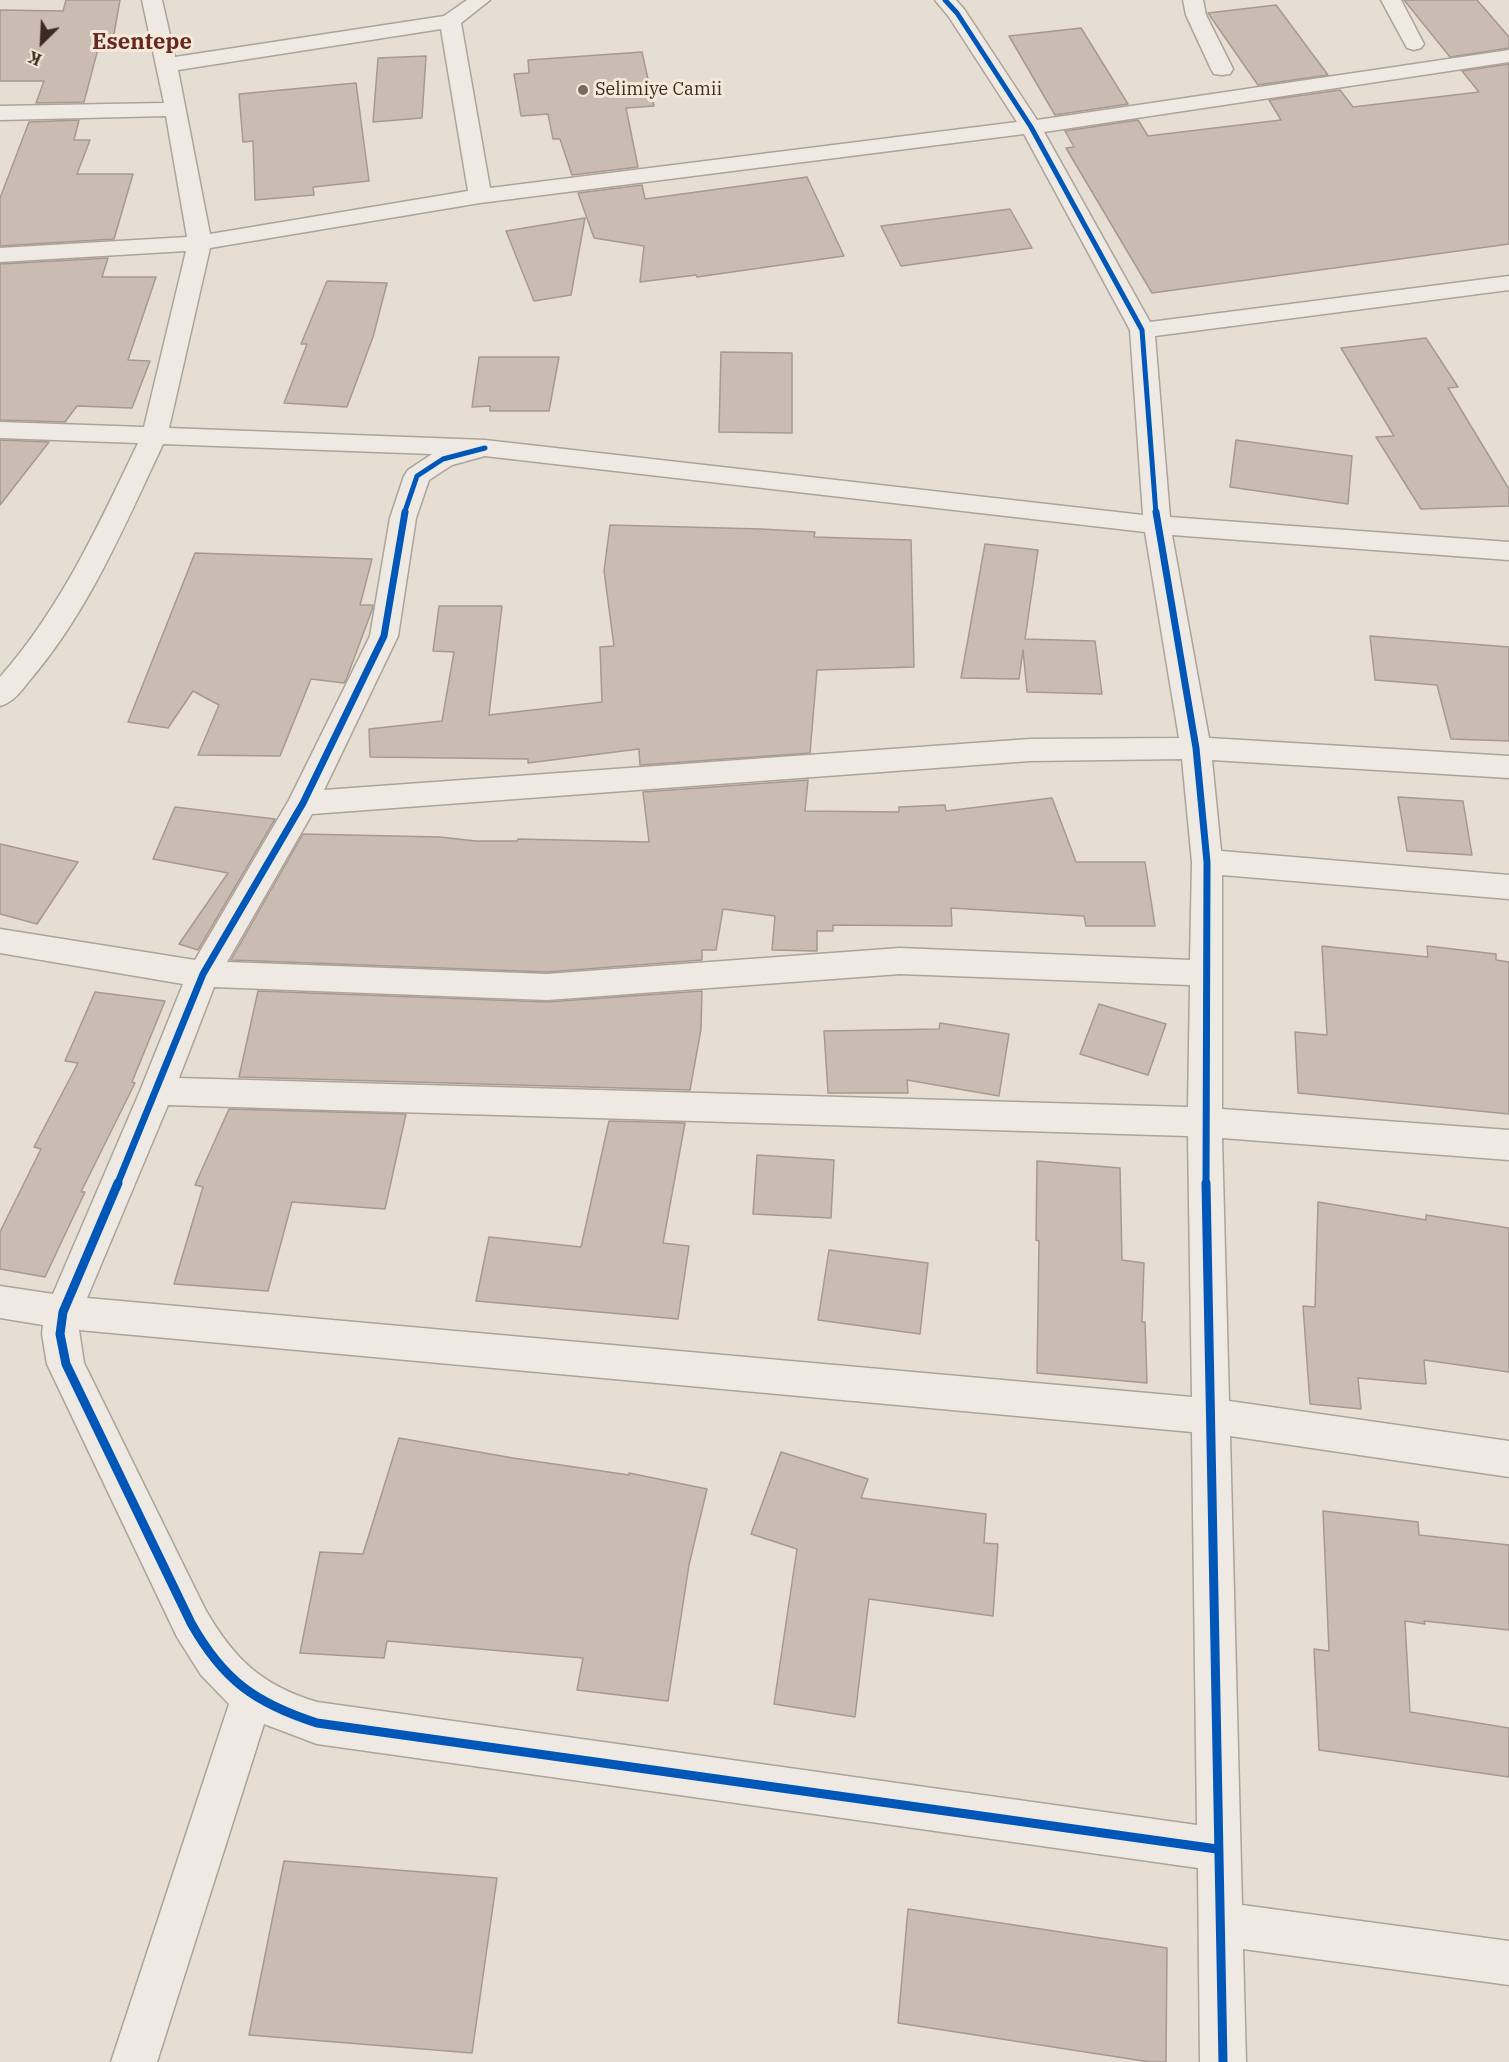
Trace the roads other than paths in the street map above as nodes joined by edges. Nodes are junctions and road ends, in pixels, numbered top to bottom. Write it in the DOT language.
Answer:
graph roads {
  1 [pos="152,0"];
  2 [pos="480,0"];
  3 [pos="945,0"];
  4 [pos="1193,0"];
  5 [pos="1390,0"];
  6 [pos="450,21"];
  7 [pos="1413,44"];
  8 [pos="1509,56"];
  9 [pos="167,65"];
  10 [pos="1222,69"];
  11 [pos="176,109"];
  12 [pos="0,113"];
  13 [pos="1032,127"];
  14 [pos="480,196"];
  15 [pos="200,243"];
  16 [pos="0,255"];
  17 [pos="1509,283"];
  18 [pos="1142,330"];
  19 [pos="0,430"];
  20 [pos="155,435"];
  21 [pos="485,448"];
  22 [pos="1157,525"];
  23 [pos="1509,551"];
  24 [pos="0,696"];
  25 [pos="1196,748"];
  26 [pos="1509,767"];
  27 [pos="303,803"];
  28 [pos="1207,862"];
  29 [pos="1509,887"];
  30 [pos="0,941"];
  31 [pos="1207,973"];
  32 [pos="203,974"];
  33 [pos="157,1091"];
  34 [pos="1204,1122"];
  35 [pos="1509,1145"];
  36 [pos="0,1302"];
  37 [pos="63,1312"];
  38 [pos="1210,1416"];
  39 [pos="1509,1459"];
  40 [pos="252,1696"];
  41 [pos="1217,1849"];
  42 [pos="1219,1924"];
  43 [pos="1509,1963"];
  44 [pos="134,2062"];
  45 [pos="1223,2062"];
  1 -- 9 [label="street"];
  2 -- 6 [label="street"];
  3 -- 13 [label="street"];
  4 -- 10 [label="street"];
  5 -- 7 [label="street"];
  6 -- 9 [label="street"];
  6 -- 14 [label="street"];
  8 -- 13 [label="street"];
  9 -- 11 [label="street"];
  11 -- 12 [label="street"];
  11 -- 15 [label="street"];
  13 -- 14 [label="street"];
  13 -- 18 [label="street"];
  14 -- 15 [label="street"];
  15 -- 16 [label="street"];
  15 -- 20 [label="street"];
  17 -- 18 [label="street"];
  18 -- 22 [label="street"];
  19 -- 20 [label="street"];
  20 -- 21 [label="street"];
  20 -- 24 [label="street"];
  21 -- 22 [label="street"];
  21 -- 27 [label="street"];
  22 -- 23 [label="street"];
  22 -- 25 [label="street"];
  25 -- 26 [label="street"];
  25 -- 27 [label="street"];
  25 -- 28 [label="street"];
  27 -- 32 [label="street"];
  28 -- 29 [label="street"];
  28 -- 31 [label="street"];
  30 -- 32 [label="street"];
  31 -- 32 [label="street"];
  31 -- 34 [label="street"];
  32 -- 33 [label="street"];
  33 -- 34 [label="street"];
  33 -- 37 [label="street"];
  34 -- 35 [label="street"];
  34 -- 38 [label="street"];
  36 -- 37 [label="street"];
  37 -- 38 [label="street"];
  37 -- 40 [label="street"];
  38 -- 39 [label="street"];
  38 -- 41 [label="street"];
  40 -- 41 [label="street"];
  40 -- 44 [label="street"];
  41 -- 42 [label="street"];
  42 -- 43 [label="street"];
  42 -- 45 [label="street"];
}
